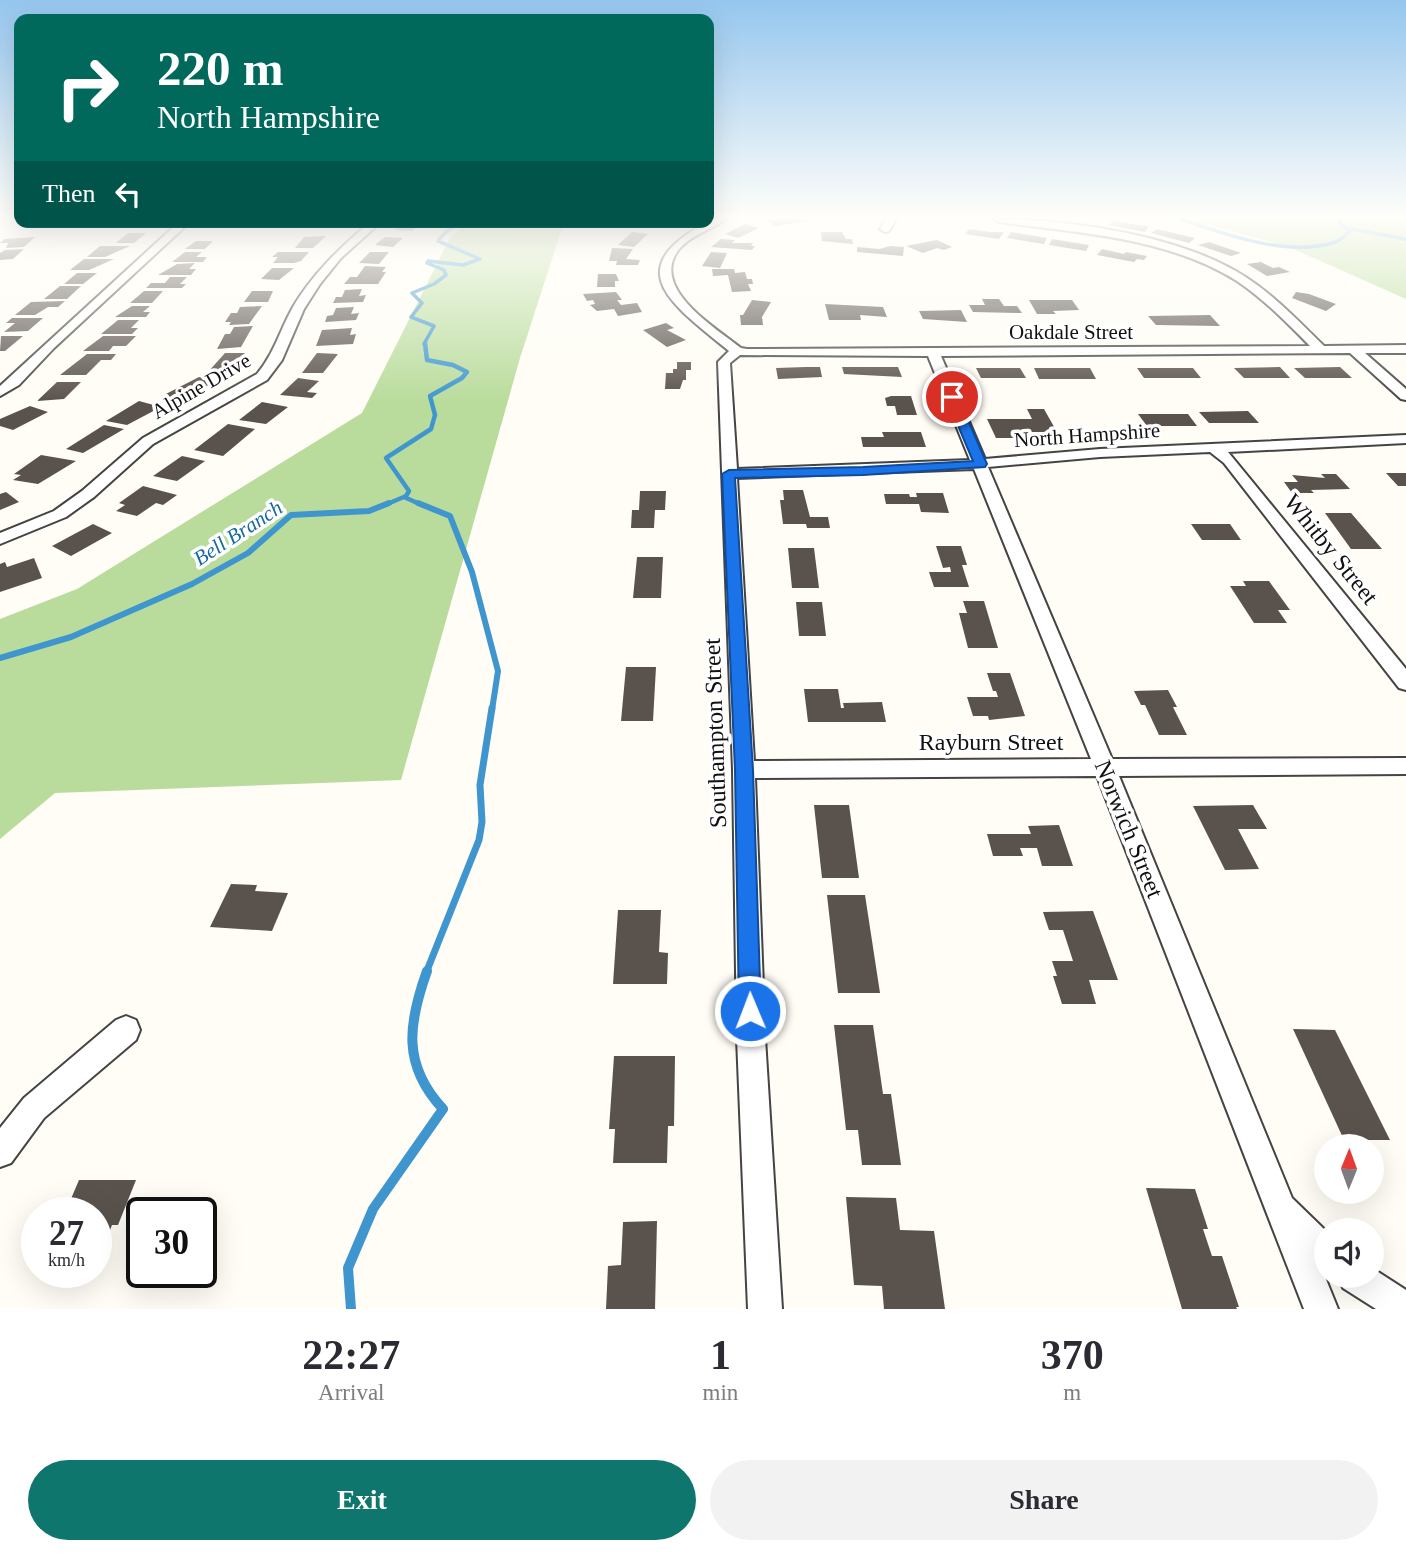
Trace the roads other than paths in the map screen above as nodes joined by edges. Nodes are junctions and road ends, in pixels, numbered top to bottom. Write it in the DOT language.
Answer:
graph roads {
  1 [pos="121,280"];
  2 [pos="317,280"];
  3 [pos="667,280"];
  4 [pos="1240,280"];
  5 [pos="1353,349"];
  6 [pos="1406,349"];
  7 [pos="1321,350"];
  8 [pos="737,351"];
  9 [pos="933,352"];
  10 [pos="0,392"];
  11 [pos="1406,396"];
  12 [pos="1406,439"];
  13 [pos="1214,448"];
  14 [pos="981,464"];
  15 [pos="729,474"];
  16 [pos="0,539"];
  17 [pos="1406,683"];
  18 [pos="1406,766"];
  19 [pos="1105,768"];
  20 [pos="744,770"];
  21 [pos="126,1030"];
  22 [pos="0,1152"];
  23 [pos="1278,1203"];
  24 [pos="1314,1240"];
  25 [pos="1374,1288"];
  26 [pos="765,1309"];
  27 [pos="1321,1309"];
  28 [pos="1406,1309"];
  1 -- 10 [label="street"];
  2 -- 16 [label="street, Alpine Drive"];
  3 -- 8 [label="street"];
  4 -- 7 [label="street"];
  5 -- 6 [label="street, Oakdale Street"];
  5 -- 7 [label="street, Oakdale Street"];
  5 -- 11 [label="street"];
  7 -- 9 [label="street, Oakdale Street"];
  8 -- 9 [label="street, Oakdale Street"];
  8 -- 15 [label="street, Southampton Street"];
  9 -- 14 [label="street, Norwich Street"];
  12 -- 13 [label="street, North Hampshire"];
  13 -- 14 [label="street, North Hampshire"];
  13 -- 17 [label="street, Whitby Street"];
  14 -- 15 [label="street, North Hampshire"];
  14 -- 19 [label="street, Norwich Street"];
  15 -- 20 [label="street, Southampton Street"];
  18 -- 19 [label="street, Rayburn Street"];
  19 -- 20 [label="street, Rayburn Street"];
  19 -- 23 [label="street, Norwich Street"];
  20 -- 26 [label="street, Southampton Street"];
  21 -- 22 [label="street"];
  23 -- 24 [label="street"];
  23 -- 27 [label="street, Norwich Street"];
  25 -- 28 [label="street"];
}
